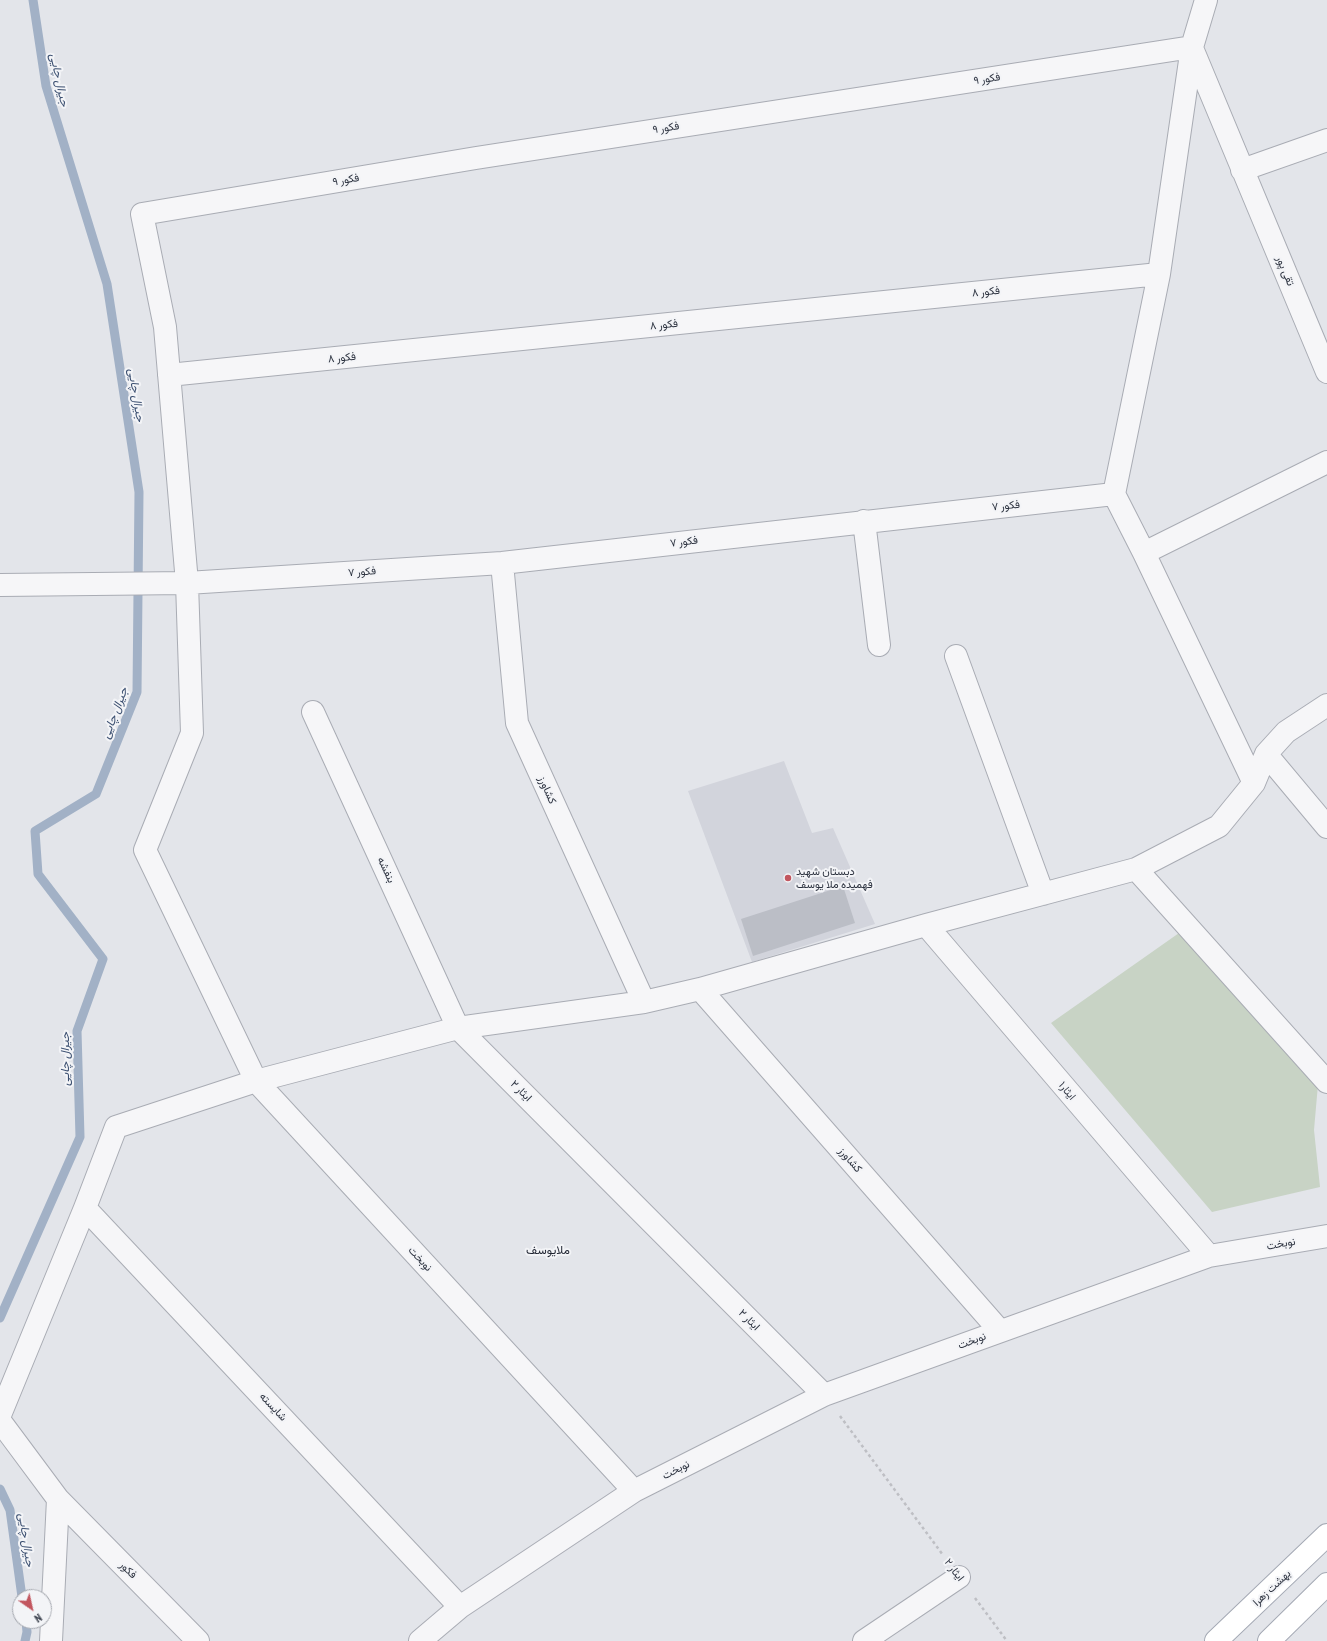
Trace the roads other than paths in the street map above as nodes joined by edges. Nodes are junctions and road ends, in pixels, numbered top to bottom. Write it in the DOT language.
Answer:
graph roads {
  1 [pos="1206,0"];
  2 [pos="1192,47"];
  3 [pos="1327,140"];
  4 [pos="1242,170"];
  5 [pos="142,214"];
  6 [pos="1159,274"];
  7 [pos="1327,372"];
  8 [pos="169,375"];
  9 [pos="1327,462"];
  10 [pos="1114,494"];
  11 [pos="864,521"];
  12 [pos="1144,553"];
  13 [pos="502,563"];
  14 [pos="187,583"];
  15 [pos="0,585"];
  16 [pos="879,645"];
  17 [pos="956,656"];
  18 [pos="1327,705"];
  19 [pos="313,712"];
  20 [pos="1266,754"];
  21 [pos="1254,783"];
  22 [pos="1327,827"];
  23 [pos="1136,869"];
  24 [pos="1043,894"];
  25 [pos="926,925"];
  26 [pos="700,989"];
  27 [pos="644,1002"];
  28 [pos="458,1028"];
  29 [pos="256,1081"];
  30 [pos="1327,1082"];
  31 [pos="85,1208"];
  32 [pos="1327,1236"];
  33 [pos="1209,1256"];
  34 [pos="1000,1331"];
  35 [pos="824,1395"];
  36 [pos="0,1415"];
  37 [pos="0,1421"];
  38 [pos="634,1491"];
  39 [pos="58,1499"];
  40 [pos="1327,1535"];
  41 [pos="959,1577"];
  42 [pos="1327,1584"];
  43 [pos="460,1607"];
  44 [pos="51,1641"];
  45 [pos="198,1641"];
  46 [pos="420,1641"];
  47 [pos="864,1641"];
  48 [pos="1216,1641"];
  49 [pos="1269,1641"];
  1 -- 2 [label="street"];
  2 -- 4 [label="street, تقی پور"];
  2 -- 5 [label="street, فکور ۹"];
  2 -- 6 [label="street"];
  3 -- 4 [label="street"];
  4 -- 7 [label="street, تقی پور"];
  5 -- 8 [label="street, نوبخت"];
  6 -- 8 [label="street, فکور ۸"];
  6 -- 10 [label="street"];
  8 -- 14 [label="street, نوبخت"];
  9 -- 12 [label="street"];
  10 -- 11 [label="street, فکور ۷"];
  10 -- 12 [label="street"];
  11 -- 13 [label="street, فکور ۷"];
  11 -- 16 [label="street"];
  12 -- 21 [label="street"];
  13 -- 14 [label="street, فکور ۷"];
  13 -- 27 [label="street, کشاورز"];
  14 -- 15 [label="street, فکور ۷"];
  14 -- 29 [label="street, نوبخت"];
  17 -- 24 [label="street"];
  18 -- 20 [label="street"];
  19 -- 28 [label="street, بنفشه"];
  20 -- 21 [label="street"];
  20 -- 22 [label="street"];
  21 -- 23 [label="street"];
  23 -- 24 [label="street"];
  23 -- 30 [label="street"];
  24 -- 25 [label="street"];
  25 -- 26 [label="street"];
  25 -- 33 [label="street, ایثار۱"];
  26 -- 27 [label="street"];
  26 -- 34 [label="street, کشاورز"];
  27 -- 28 [label="street"];
  28 -- 29 [label="street"];
  28 -- 35 [label="street, ایثار ۲"];
  29 -- 31 [label="street"];
  29 -- 38 [label="street, نوبخت"];
  31 -- 36 [label="street"];
  31 -- 43 [label="street, شایسته"];
  32 -- 33 [label="street, نوبخت"];
  33 -- 34 [label="street, نوبخت"];
  34 -- 35 [label="street, نوبخت"];
  35 -- 38 [label="street, نوبخت"];
  37 -- 39 [label="street, فکور"];
  38 -- 43 [label="street, نوبخت"];
  39 -- 44 [label="street"];
  39 -- 45 [label="street, فکور"];
  40 -- 48 [label="main road, بهشت زهرا"];
  41 -- 47 [label="street"];
  42 -- 49 [label="main road"];
  43 -- 46 [label="street, نوبخت"];
}
